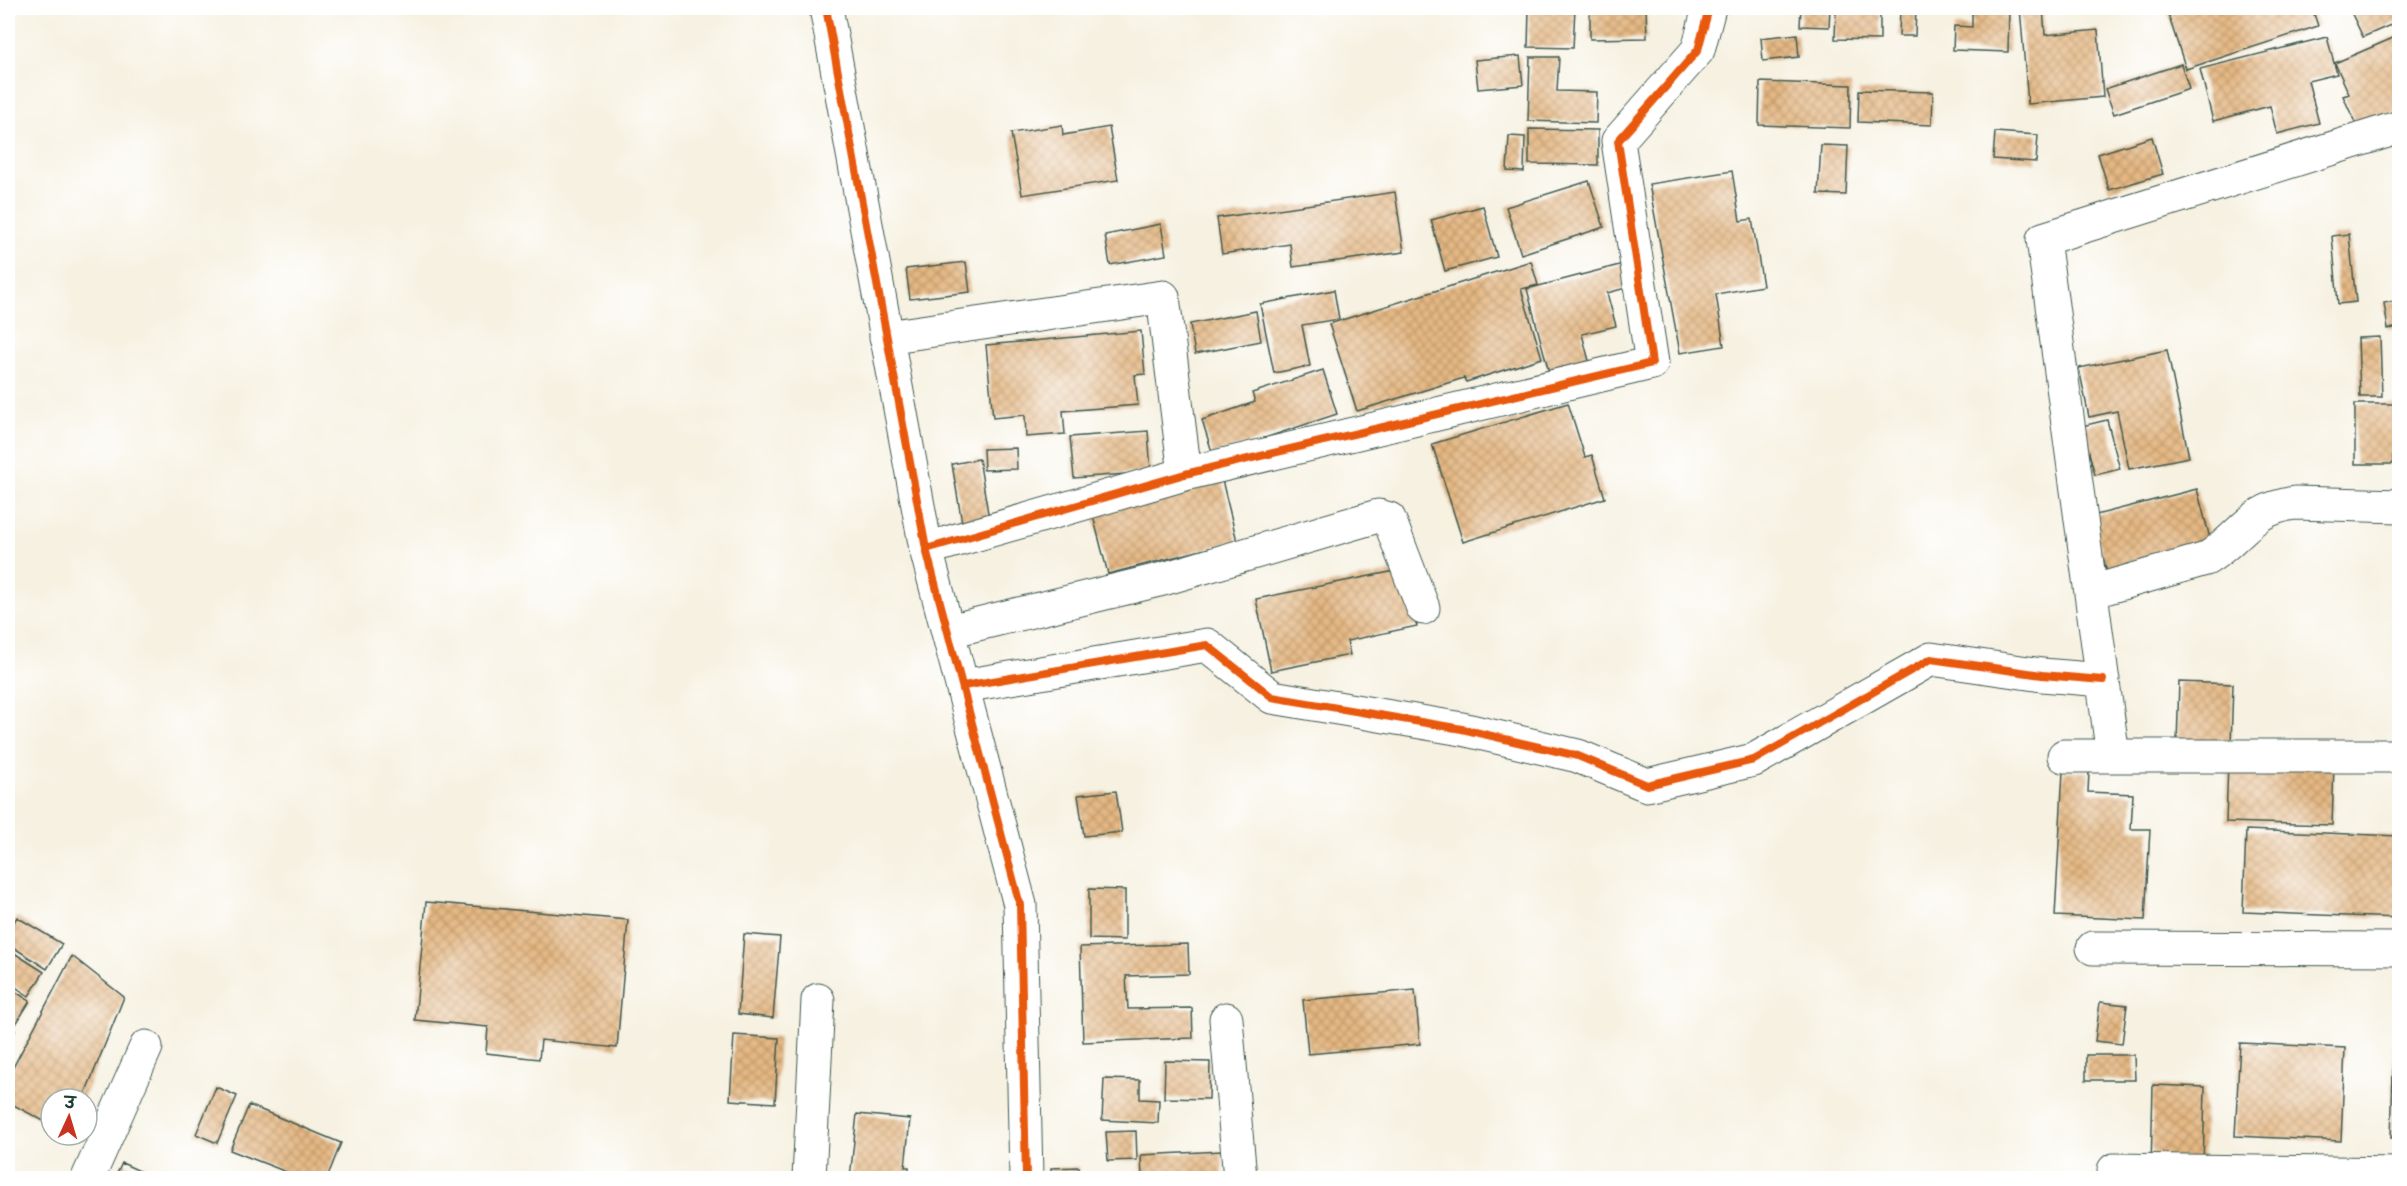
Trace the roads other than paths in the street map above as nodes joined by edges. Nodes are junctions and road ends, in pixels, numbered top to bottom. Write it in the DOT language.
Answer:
graph roads {
  1 [pos="826,8"];
  2 [pos="1708,8"];
  3 [pos="2400,127"];
  4 [pos="886,338"];
  5 [pos="1185,474"];
  6 [pos="2400,506"];
  7 [pos="926,549"];
  8 [pos="2091,592"];
  9 [pos="1423,608"];
  10 [pos="949,631"];
  11 [pos="2103,680"];
  12 [pos="963,686"];
  13 [pos="2064,756"];
  14 [pos="2114,756"];
  15 [pos="2400,756"];
  16 [pos="2093,948"];
  17 [pos="2400,949"];
  18 [pos="818,1000"];
  19 [pos="1226,1019"];
  20 [pos="146,1047"];
  21 [pos="2114,1170"];
  22 [pos="2400,1174"];
  23 [pos="88,1179"];
  24 [pos="809,1179"];
  25 [pos="1026,1179"];
  26 [pos="1240,1179"];
  1 -- 4 [label="street"];
  2 -- 5 [label="street"];
  3 -- 8 [label="street"];
  4 -- 5 [label="street"];
  4 -- 7 [label="street"];
  5 -- 7 [label="street"];
  6 -- 8 [label="street"];
  7 -- 10 [label="street"];
  8 -- 11 [label="street"];
  9 -- 10 [label="street"];
  10 -- 12 [label="street"];
  11 -- 12 [label="street"];
  11 -- 14 [label="street"];
  12 -- 25 [label="street"];
  13 -- 14 [label="street"];
  14 -- 15 [label="street"];
  16 -- 17 [label="street"];
  18 -- 24 [label="street"];
  19 -- 26 [label="street"];
  20 -- 23 [label="street"];
  21 -- 22 [label="street"];
}
